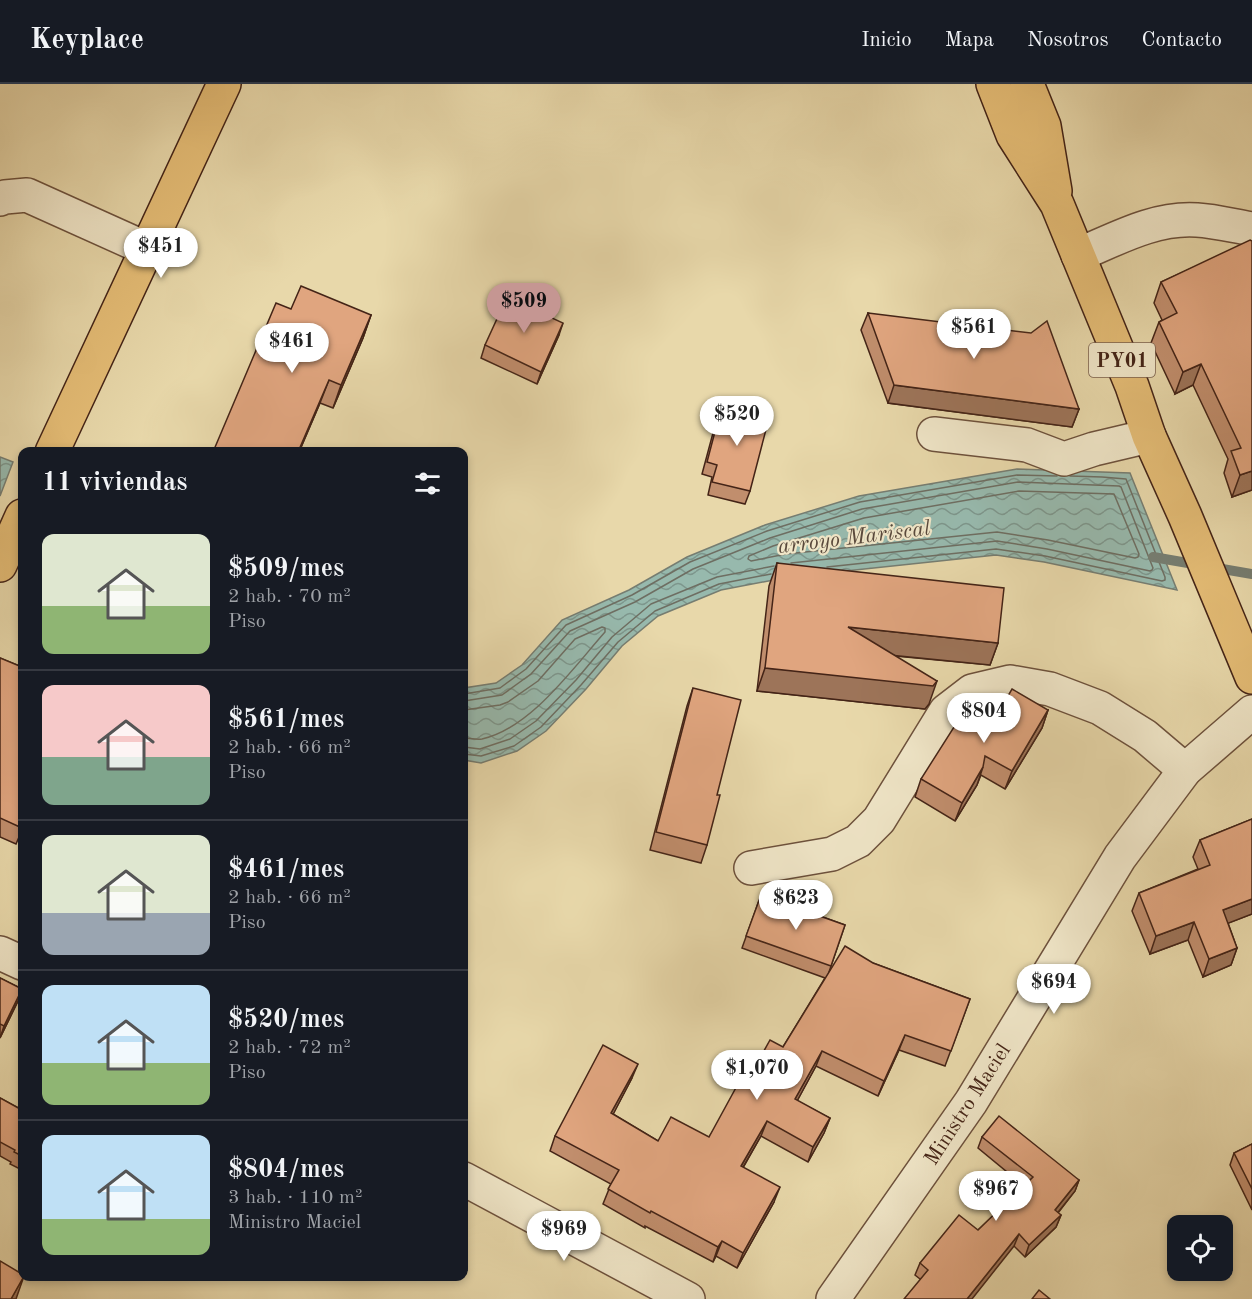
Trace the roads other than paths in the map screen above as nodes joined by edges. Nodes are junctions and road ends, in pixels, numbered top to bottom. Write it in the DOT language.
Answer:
graph roads {
  1 [pos="224,84"];
  2 [pos="993,84"];
  3 [pos="1027,84"];
  4 [pos="0,199"];
  5 [pos="1057,204"];
  6 [pos="1252,229"];
  7 [pos="147,249"];
  8 [pos="1078,255"];
  9 [pos="934,434"];
  10 [pos="1149,436"];
  11 [pos="54,447"];
  12 [pos="18,525"];
  13 [pos="0,566"];
  14 [pos="1252,676"];
  15 [pos="1252,712"];
  16 [pos="1185,770"];
  17 [pos="751,867"];
  18 [pos="0,953"];
  19 [pos="18,961"];
  20 [pos="468,1181"];
  21 [pos="688,1299"];
  22 [pos="833,1299"];
  1 -- 7 [label="main road"];
  2 -- 5 [label="main road, PY01"];
  3 -- 5 [label="main road, PY01"];
  4 -- 7 [label="street"];
  5 -- 8 [label="main road, PY01"];
  6 -- 8 [label="street"];
  7 -- 11 [label="main road"];
  8 -- 10 [label="main road, PY01"];
  9 -- 10 [label="street"];
  10 -- 14 [label="main road, PY01"];
  12 -- 13 [label="main road"];
  15 -- 16 [label="street, Ministro Maciel"];
  16 -- 17 [label="street"];
  16 -- 22 [label="street, Ministro Maciel"];
  18 -- 19 [label="street"];
  20 -- 21 [label="street"];
}
